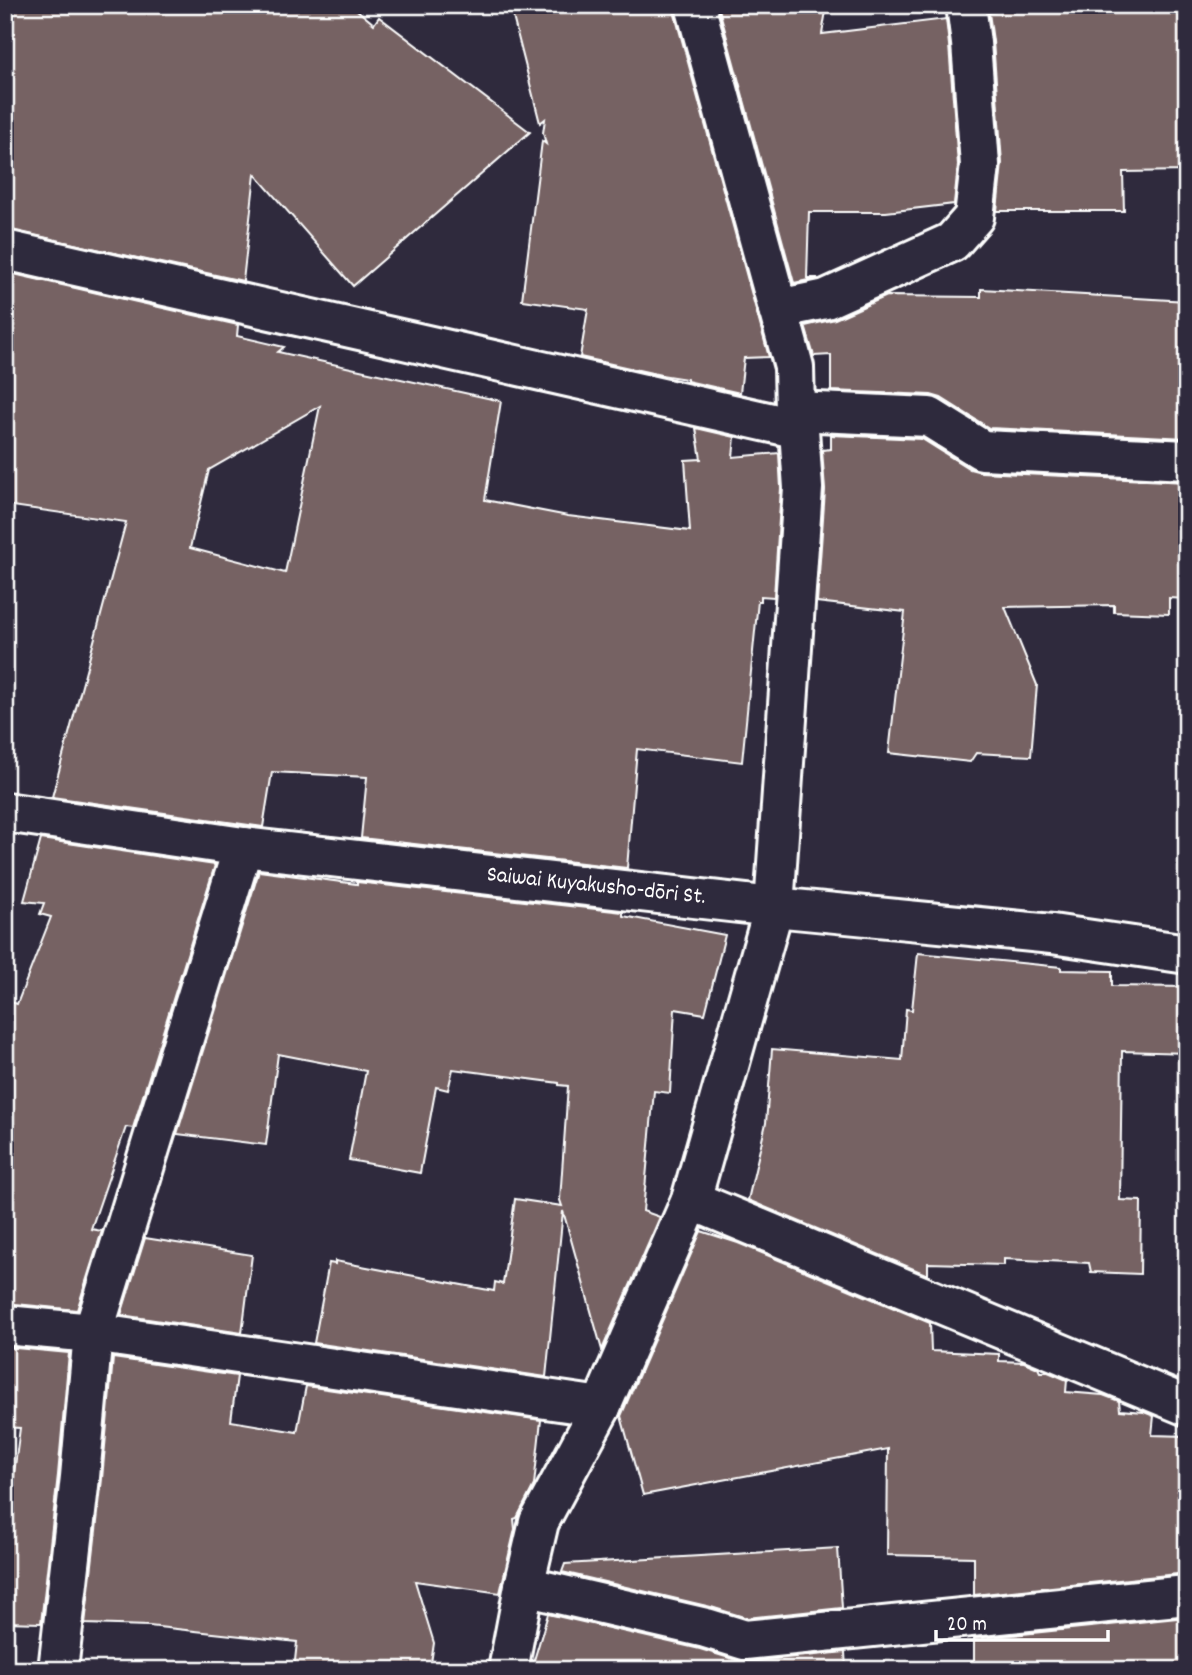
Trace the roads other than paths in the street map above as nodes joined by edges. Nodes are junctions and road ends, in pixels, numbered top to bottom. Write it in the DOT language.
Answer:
graph roads {
  1 [pos="695,5"];
  2 [pos="967,5"];
  3 [pos="5,250"];
  4 [pos="778,309"];
  5 [pos="797,420"];
  6 [pos="1187,460"];
  7 [pos="5,812"];
  8 [pos="243,847"];
  9 [pos="774,907"];
  10 [pos="1187,954"];
  11 [pos="691,1200"];
  12 [pos="5,1325"];
  13 [pos="93,1333"];
  14 [pos="1187,1406"];
  15 [pos="601,1407"];
  16 [pos="524,1586"];
  17 [pos="1187,1595"];
  18 [pos="58,1670"];
  19 [pos="508,1670"];
  1 -- 4 [label="street"];
  2 -- 4 [label="street"];
  3 -- 5 [label="street"];
  4 -- 5 [label="street"];
  5 -- 6 [label="street"];
  5 -- 9 [label="street"];
  7 -- 8 [label="street, Saiwai Kuyakusho-dōri St."];
  8 -- 9 [label="street, Saiwai Kuyakusho-dōri St."];
  8 -- 13 [label="street"];
  9 -- 10 [label="street, Saiwai Kuyakusho-dōri St."];
  9 -- 11 [label="street"];
  11 -- 14 [label="street"];
  11 -- 15 [label="street"];
  12 -- 13 [label="street"];
  13 -- 15 [label="street"];
  13 -- 18 [label="street"];
  15 -- 16 [label="street"];
  16 -- 17 [label="street"];
  16 -- 19 [label="street"];
}
